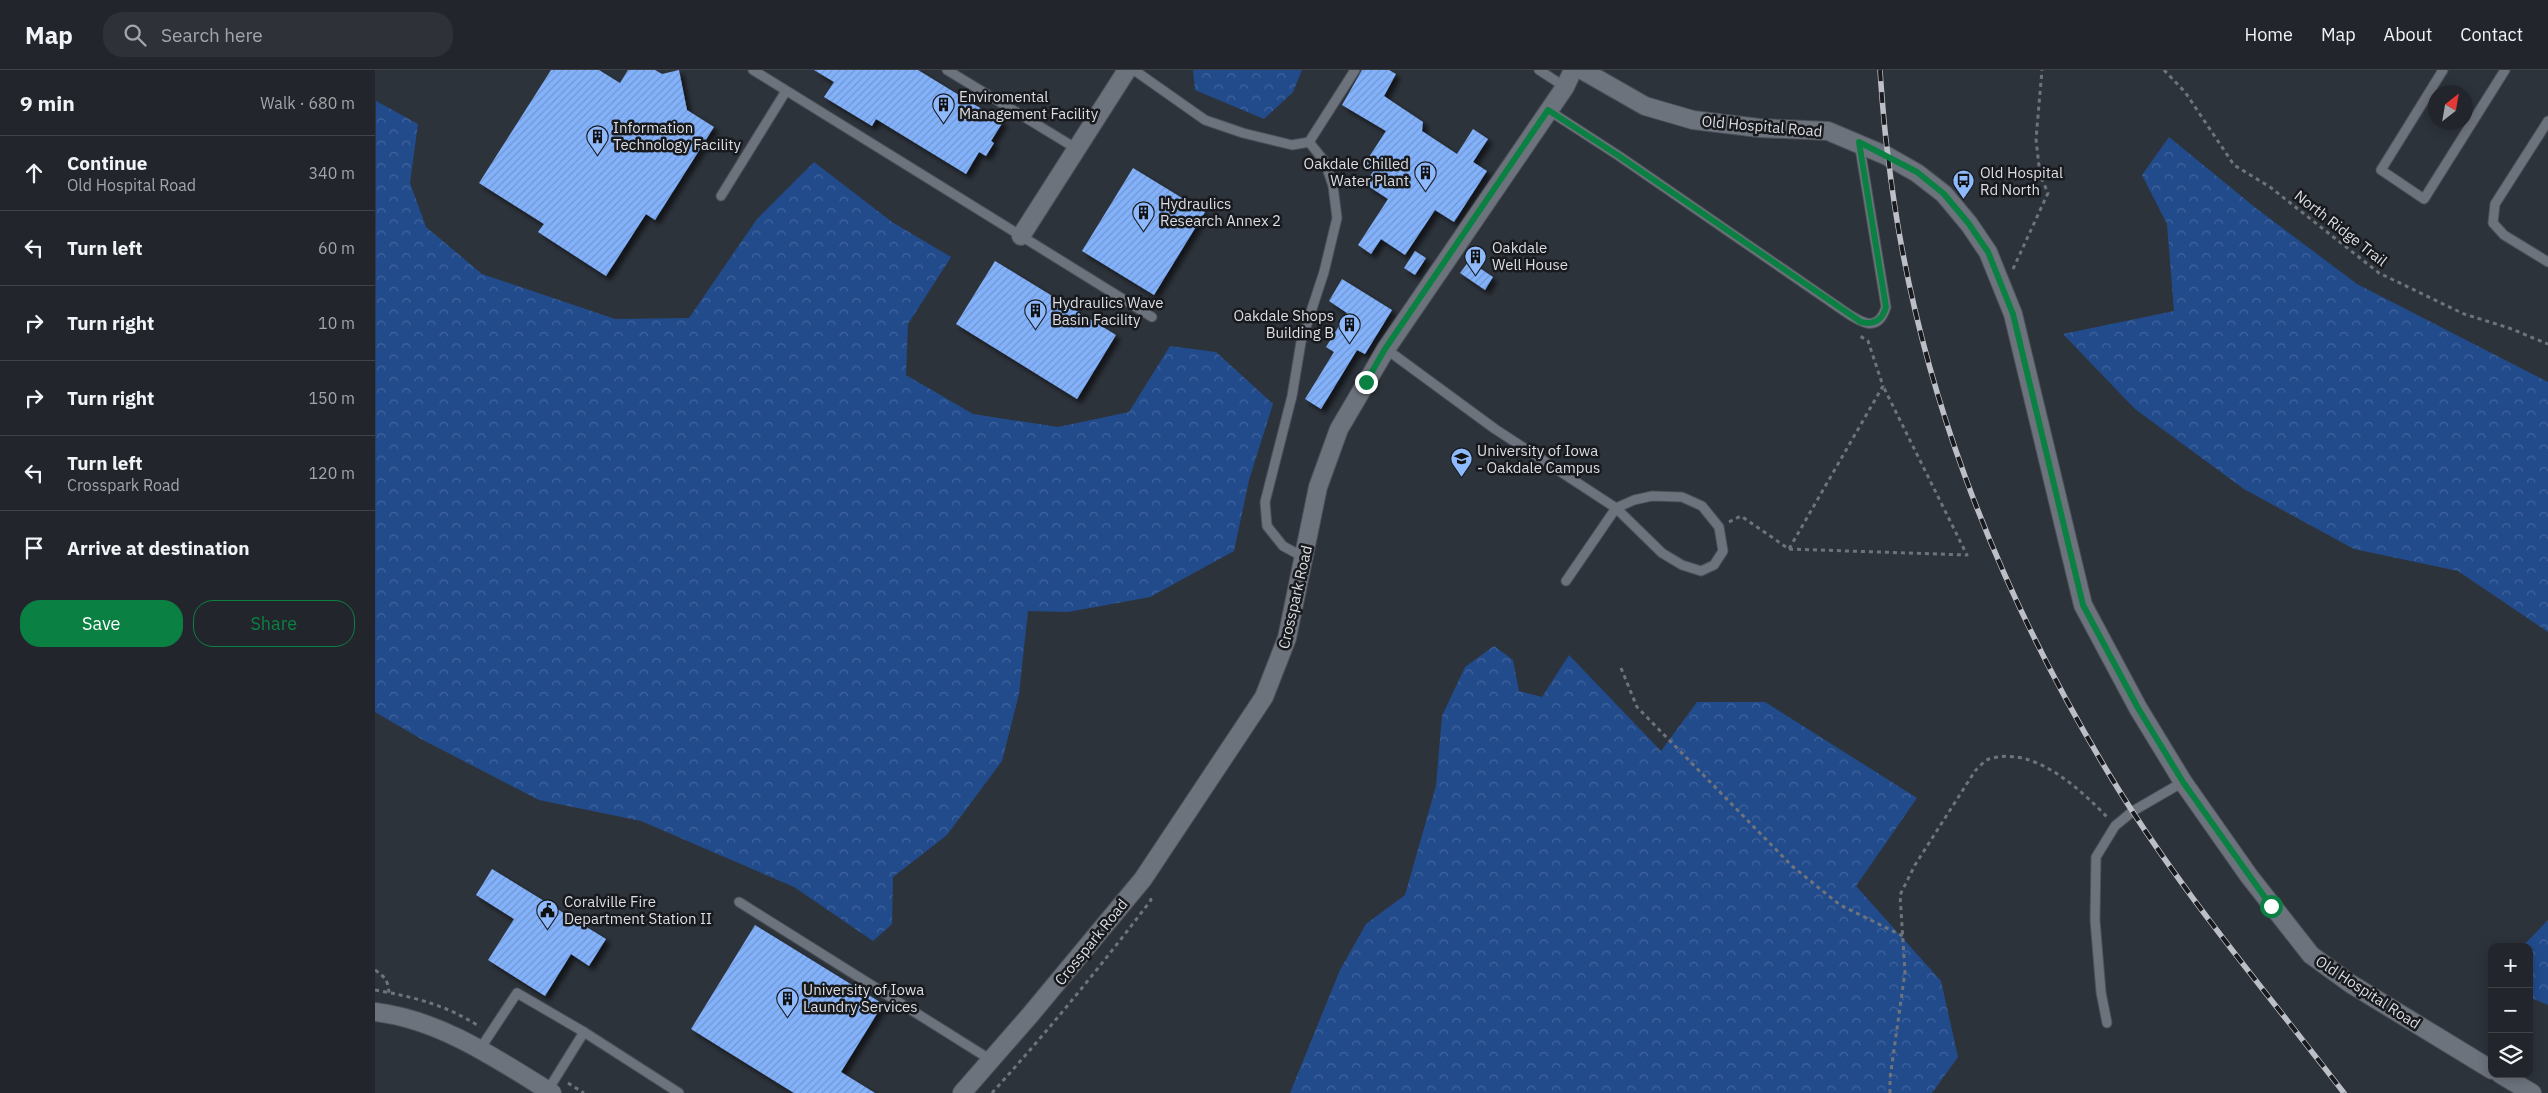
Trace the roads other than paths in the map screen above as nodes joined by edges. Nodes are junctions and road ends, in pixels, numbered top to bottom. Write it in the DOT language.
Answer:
graph roads {
  1 [pos="753,70"];
  2 [pos="947,70"];
  3 [pos="1127,70"];
  4 [pos="1134,70"];
  5 [pos="1355,70"];
  6 [pos="1539,70"];
  7 [pos="1573,70"];
  8 [pos="1582,70"];
  9 [pos="2443,70"];
  10 [pos="2505,70"];
  11 [pos="1565,87"];
  12 [pos="787,91"];
  13 [pos="1548,110"];
  14 [pos="2548,121"];
  15 [pos="1309,142"];
  16 [pos="1859,142"];
  17 [pos="1077,149"];
  18 [pos="721,196"];
  19 [pos="1021,236"];
  20 [pos="2548,262"];
  21 [pos="1152,317"];
  22 [pos="1385,349"];
  23 [pos="1616,508"];
  24 [pos="1305,558"];
  25 [pos="1565,581"];
  26 [pos="2183,782"];
  27 [pos="739,902"];
  28 [pos="375,1012"];
  29 [pos="2107,1023"];
  30 [pos="585,1032"];
  31 [pos="480,1049"];
  32 [pos="991,1060"];
  33 [pos="2488,1068"];
  34 [pos="2507,1078"];
  35 [pos="550,1092"];
  36 [pos="679,1093"];
  37 [pos="962,1093"];
  38 [pos="2531,1093"];
  1 -- 12 [label="lane"];
  2 -- 17 [label="lane"];
  3 -- 17 [label="street"];
  4 -- 15 [label="lane"];
  5 -- 15 [label="lane"];
  6 -- 11 [label="lane"];
  7 -- 11 [label="street, Crosspark Road"];
  8 -- 16 [label="street, Old Hospital Road"];
  9 -- 10 [label="lane"];
  11 -- 13 [label="street, Crosspark Road"];
  12 -- 18 [label="lane"];
  12 -- 19 [label="lane"];
  13 -- 16 [label="lane"];
  13 -- 22 [label="street, Crosspark Road"];
  14 -- 20 [label="lane"];
  15 -- 24 [label="lane"];
  16 -- 26 [label="street, Old Hospital Road"];
  17 -- 19 [label="street"];
  19 -- 21 [label="lane"];
  22 -- 23 [label="lane"];
  22 -- 24 [label="street, Crosspark Road"];
  23 -- 23 [label="lane"];
  23 -- 25 [label="lane"];
  24 -- 32 [label="street, Crosspark Road"];
  26 -- 29 [label="lane"];
  26 -- 33 [label="street, Old Hospital Road"];
  27 -- 32 [label="lane"];
  28 -- 31 [label="street"];
  30 -- 31 [label="lane"];
  30 -- 35 [label="lane"];
  30 -- 36 [label="lane"];
  31 -- 35 [label="street"];
  32 -- 37 [label="street, Crosspark Road"];
  34 -- 38 [label="street"];
}
